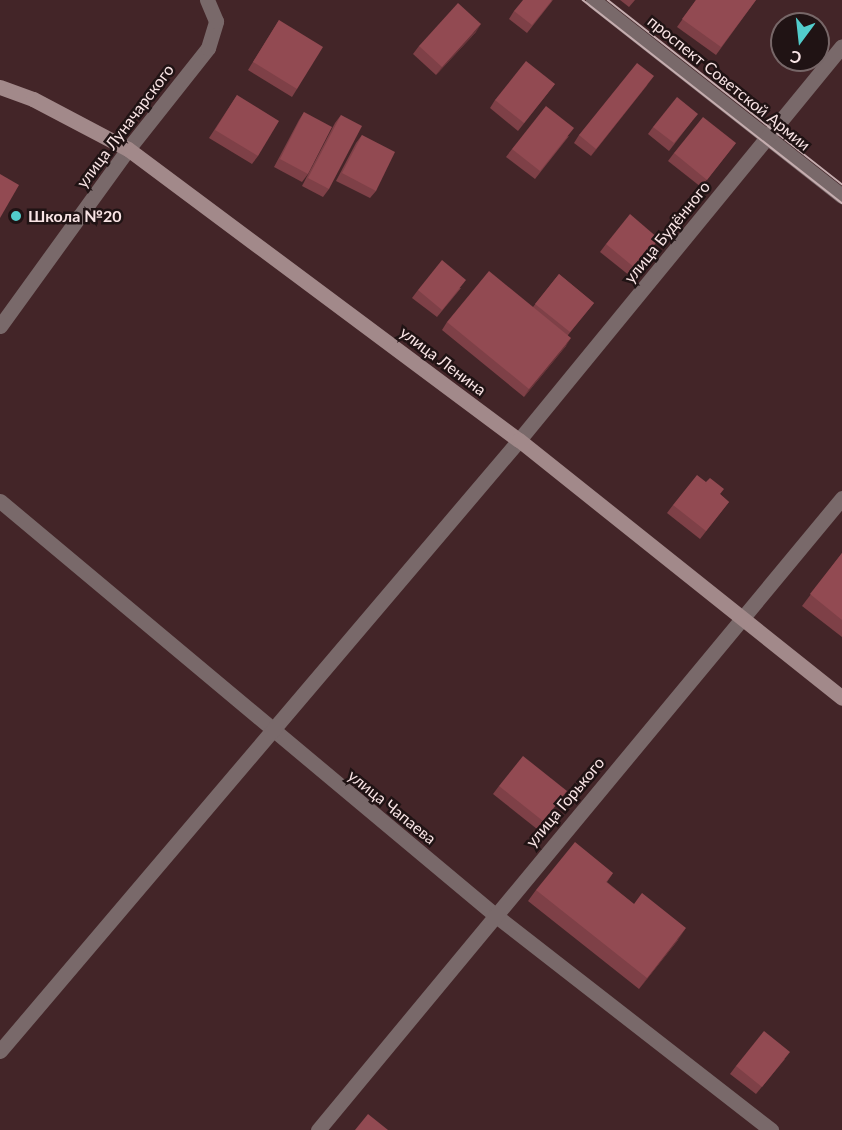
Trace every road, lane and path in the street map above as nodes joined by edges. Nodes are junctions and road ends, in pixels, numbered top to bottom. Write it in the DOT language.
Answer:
graph roads {
  1 [pos="207,0"];
  2 [pos="593,0"];
  3 [pos="842,46"];
  4 [pos="0,87"];
  5 [pos="767,137"];
  6 [pos="128,149"];
  7 [pos="842,196"];
  8 [pos="0,326"];
  9 [pos="519,440"];
  10 [pos="842,498"];
  11 [pos="0,501"];
  12 [pos="740,618"];
  13 [pos="842,698"];
  14 [pos="271,731"];
  15 [pos="495,915"];
  16 [pos="0,1051"];
  17 [pos="318,1130"];
  18 [pos="771,1130"];
  1 -- 6 [label="street, улица Луначарского"];
  2 -- 5 [label="street, проспект Советской Армии"];
  3 -- 5 [label="street, улица Будённого"];
  4 -- 6 [label="main road, улица Ленина"];
  5 -- 7 [label="street, проспект Советской Армии"];
  5 -- 9 [label="street, улица Будённого"];
  6 -- 8 [label="street, улица Луначарского"];
  6 -- 9 [label="main road, улица Ленина"];
  9 -- 12 [label="main road, улица Ленина"];
  9 -- 14 [label="street, улица Будённого"];
  10 -- 12 [label="street, улица Горького"];
  11 -- 14 [label="street, улица Чапаева"];
  12 -- 13 [label="main road, улица Ленина"];
  12 -- 15 [label="street, улица Горького"];
  14 -- 15 [label="street, улица Чапаева"];
  14 -- 16 [label="street, улица Будённого"];
  15 -- 17 [label="street, улица Горького"];
  15 -- 18 [label="street, улица Чапаева"];
}
